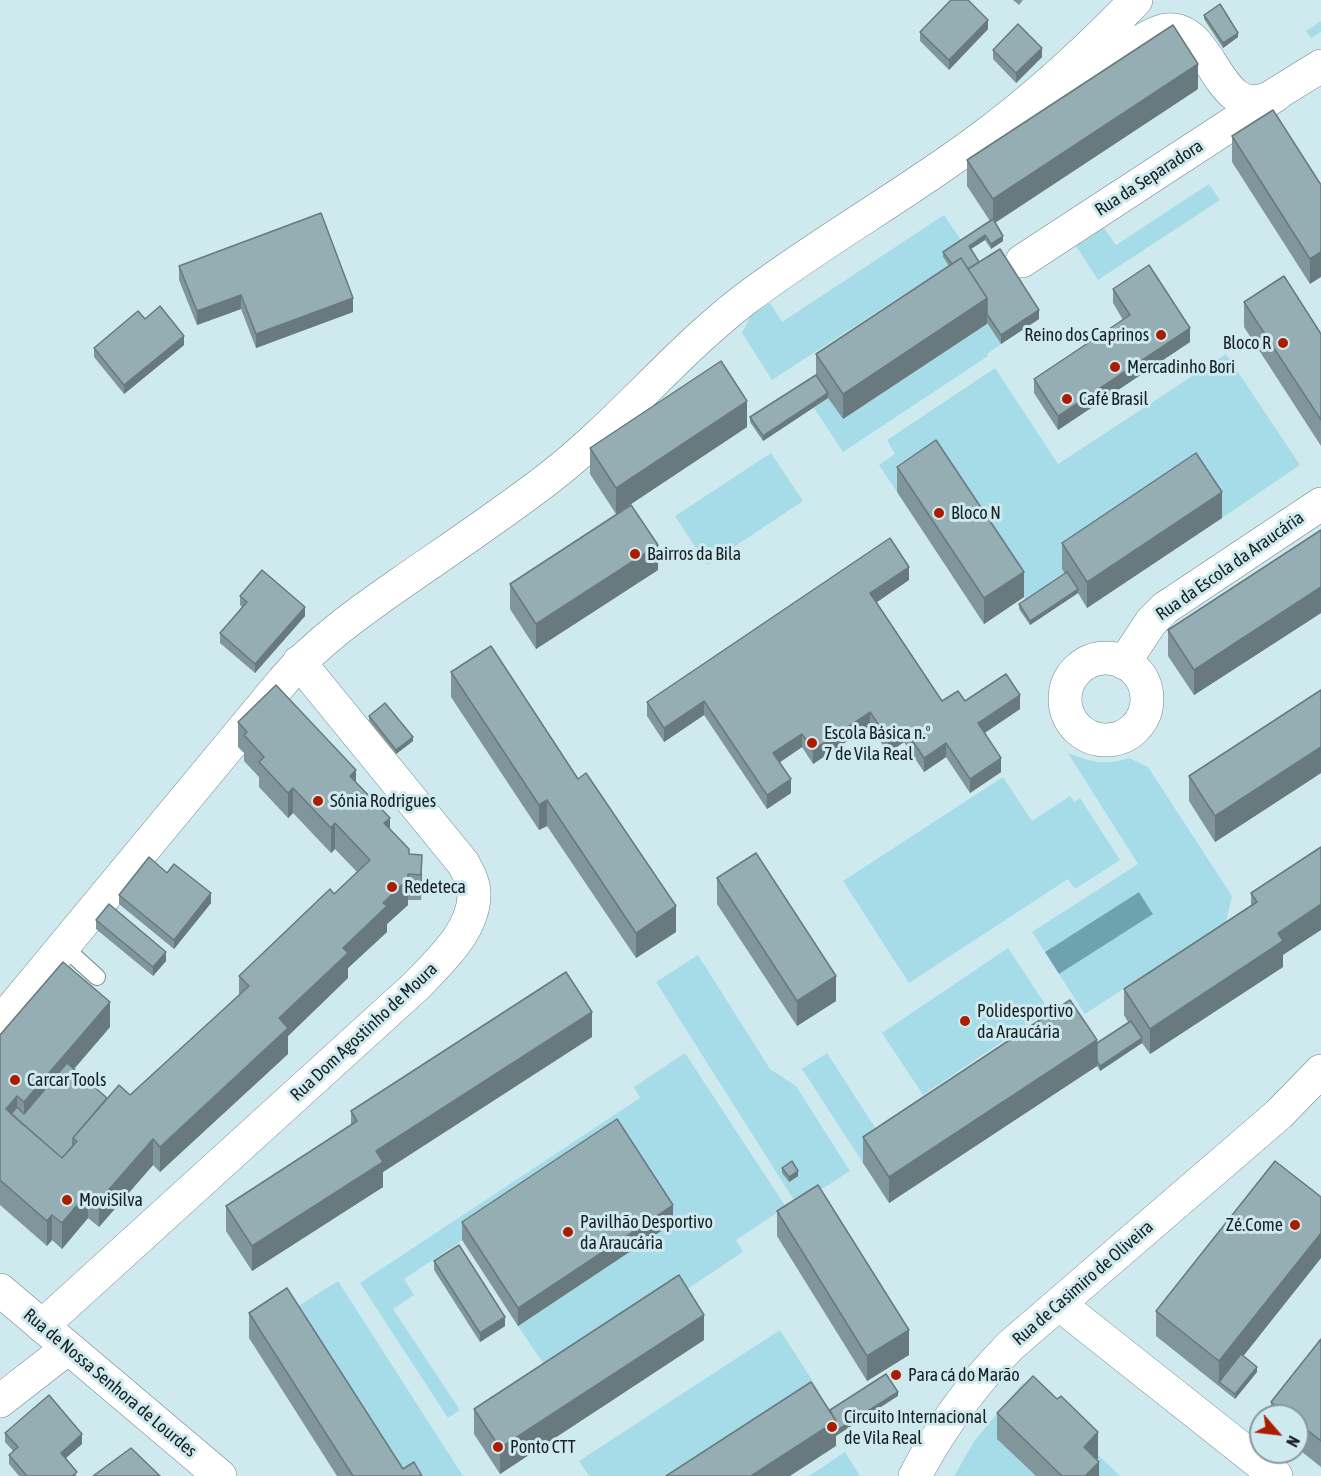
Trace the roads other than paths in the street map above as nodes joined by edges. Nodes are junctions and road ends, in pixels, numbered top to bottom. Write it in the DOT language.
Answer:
graph roads {
  1 [pos="1136,0"];
  2 [pos="1321,66"];
  3 [pos="1276,95"];
  4 [pos="931,173"];
  5 [pos="1022,261"];
  6 [pos="1321,504"];
  7 [pos="299,662"];
  8 [pos="1124,663"];
  9 [pos="63,946"];
  10 [pos="97,977"];
  11 [pos="0,1023"];
  12 [pos="1321,1071"];
  13 [pos="1321,1095"];
  14 [pos="1280,1114"];
  15 [pos="0,1290"];
  16 [pos="1059,1304"];
  17 [pos="42,1326"];
  18 [pos="68,1348"];
  19 [pos="0,1401"];
  20 [pos="220,1476"];
  21 [pos="915,1476"];
  22 [pos="1276,1476"];
  1 -- 4 [label="street"];
  2 -- 3 [label="street, Rua da Separadora"];
  3 -- 4 [label="street, Rua da Separadora"];
  3 -- 5 [label="street, Rua da Separadora"];
  4 -- 7 [label="street"];
  6 -- 8 [label="street, Rua da Escola da Araucária"];
  7 -- 9 [label="street"];
  7 -- 17 [label="street, Rua Dom Agostinho de Moura"];
  9 -- 10 [label="lane"];
  9 -- 11 [label="street"];
  12 -- 14 [label="street"];
  13 -- 14 [label="street"];
  14 -- 16 [label="street, Rua de Casimiro de Oliveira"];
  15 -- 17 [label="street, Rua de Nossa Senhora de Lourdes"];
  16 -- 21 [label="street, Rua de Casimiro de Oliveira"];
  16 -- 22 [label="street"];
  17 -- 18 [label="street, Rua de Nossa Senhora de Lourdes"];
  18 -- 19 [label="street"];
  18 -- 20 [label="street, Rua de Nossa Senhora de Lourdes"];
}
